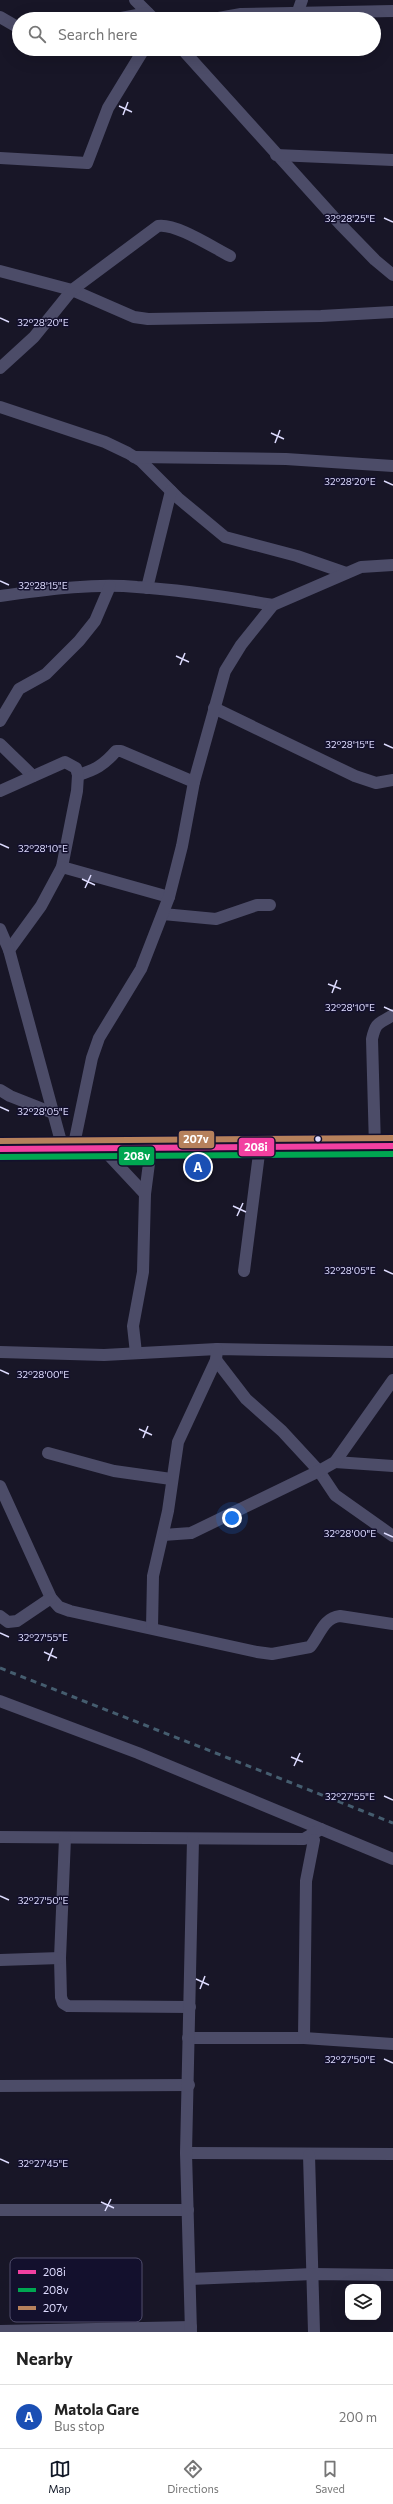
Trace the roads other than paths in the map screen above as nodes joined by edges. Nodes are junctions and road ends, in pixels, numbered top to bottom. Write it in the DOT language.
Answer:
graph roads {
  1 [pos="135,0"];
  2 [pos="302,0"];
  3 [pos="393,11"];
  4 [pos="147,12"];
  5 [pos="298,12"];
  6 [pos="361,12"];
  7 [pos="0,17"];
  8 [pos="12,24"];
  9 [pos="140,56"];
  10 [pos="188,56"];
  11 [pos="276,155"];
  12 [pos="0,158"];
  13 [pos="393,160"];
  14 [pos="230,256"];
  15 [pos="0,270"];
  16 [pos="393,275"];
  17 [pos="72,290"];
  18 [pos="393,312"];
  19 [pos="0,368"];
  20 [pos="0,407"];
  21 [pos="134,457"];
  22 [pos="393,466"];
  23 [pos="171,491"];
  24 [pos="393,565"];
  25 [pos="346,573"];
  26 [pos="110,586"];
  27 [pos="147,588"];
  28 [pos="0,596"];
  29 [pos="273,605"];
  30 [pos="214,708"];
  31 [pos="0,721"];
  32 [pos="0,744"];
  33 [pos="78,775"];
  34 [pos="33,776"];
  35 [pos="393,780"];
  36 [pos="194,782"];
  37 [pos="0,791"];
  38 [pos="62,867"];
  39 [pos="169,897"];
  40 [pos="270,905"];
  41 [pos="163,914"];
  42 [pos="0,929"];
  43 [pos="9,950"];
  44 [pos="393,1016"];
  45 [pos="0,1090"];
  46 [pos="53,1113"];
  47 [pos="260,1146"];
  48 [pos="393,1146"];
  49 [pos="376,1147"];
  50 [pos="102,1148"];
  51 [pos="151,1148"];
  52 [pos="0,1149"];
  53 [pos="68,1149"];
  54 [pos="145,1194"];
  55 [pos="244,1271"];
  56 [pos="0,1352"];
  57 [pos="393,1352"];
  58 [pos="136,1353"];
  59 [pos="216,1355"];
  60 [pos="393,1380"];
  61 [pos="48,1453"];
  62 [pos="335,1462"];
  63 [pos="393,1466"];
  64 [pos="320,1471"];
  65 [pos="171,1479"];
  66 [pos="0,1486"];
  67 [pos="163,1535"];
  68 [pos="393,1536"];
  69 [pos="51,1598"];
  70 [pos="0,1616"];
  71 [pos="393,1624"];
  72 [pos="152,1628"];
  73 [pos="0,1701"];
  74 [pos="321,1829"];
  75 [pos="0,1837"];
  76 [pos="65,1838"];
  77 [pos="193,1839"];
  78 [pos="309,1840"];
  79 [pos="353,1844"];
  80 [pos="393,1859"];
  81 [pos="60,1958"];
  82 [pos="0,1960"];
  83 [pos="190,2007"];
  84 [pos="188,2038"];
  85 [pos="304,2038"];
  86 [pos="393,2044"];
  87 [pos="189,2085"];
  88 [pos="0,2086"];
  89 [pos="186,2153"];
  90 [pos="393,2154"];
  91 [pos="309,2155"];
  92 [pos="0,2210"];
  93 [pos="188,2210"];
  94 [pos="313,2274"];
  95 [pos="393,2275"];
  96 [pos="190,2279"];
  97 [pos="88,2330"];
  98 [pos="191,2330"];
  99 [pos="0,2331"];
  100 [pos="314,2332"];
  1 -- 4 [label="street"];
  2 -- 5 [label="street"];
  3 -- 6 [label="street"];
  7 -- 8 [label="street"];
  9 -- 12 [label="street"];
  10 -- 11 [label="street"];
  11 -- 13 [label="street"];
  11 -- 16 [label="street"];
  14 -- 17 [label="street"];
  15 -- 17 [label="street"];
  17 -- 18 [label="street"];
  17 -- 19 [label="street"];
  20 -- 21 [label="street"];
  21 -- 22 [label="street"];
  21 -- 23 [label="street"];
  23 -- 25 [label="street"];
  23 -- 27 [label="street"];
  24 -- 25 [label="street"];
  25 -- 29 [label="street"];
  26 -- 27 [label="street"];
  26 -- 28 [label="street"];
  26 -- 31 [label="street"];
  27 -- 29 [label="street"];
  29 -- 30 [label="street"];
  30 -- 35 [label="street"];
  30 -- 36 [label="street"];
  32 -- 34 [label="street"];
  33 -- 34 [label="street"];
  33 -- 36 [label="street"];
  33 -- 38 [label="street"];
  34 -- 37 [label="street"];
  36 -- 39 [label="street"];
  38 -- 39 [label="street"];
  38 -- 43 [label="street"];
  39 -- 41 [label="street"];
  40 -- 41 [label="street"];
  41 -- 53 [label="street"];
  42 -- 43 [label="street"];
  43 -- 46 [label="street"];
  44 -- 49 [label="street"];
  45 -- 46 [label="street"];
  46 -- 53 [label="street"];
  47 -- 49 [label="street"];
  47 -- 51 [label="street"];
  47 -- 55 [label="street"];
  48 -- 49 [label="street"];
  50 -- 51 [label="street"];
  50 -- 53 [label="street"];
  50 -- 54 [label="street"];
  51 -- 54 [label="street"];
  52 -- 53 [label="street"];
  54 -- 58 [label="street"];
  56 -- 58 [label="street"];
  57 -- 59 [label="street"];
  58 -- 59 [label="street"];
  59 -- 64 [label="street"];
  59 -- 65 [label="street"];
  60 -- 62 [label="street"];
  61 -- 65 [label="street"];
  62 -- 63 [label="street"];
  62 -- 64 [label="street"];
  64 -- 67 [label="street"];
  64 -- 68 [label="street"];
  65 -- 67 [label="street"];
  66 -- 69 [label="street"];
  67 -- 72 [label="street"];
  69 -- 70 [label="street"];
  69 -- 72 [label="street"];
  71 -- 72 [label="street"];
  73 -- 74 [label="street"];
  74 -- 78 [label="street"];
  74 -- 79 [label="street"];
  75 -- 76 [label="street"];
  76 -- 77 [label="street"];
  76 -- 81 [label="street"];
  77 -- 78 [label="street"];
  77 -- 83 [label="street"];
  78 -- 79 [label="street"];
  78 -- 85 [label="street"];
  79 -- 80 [label="street"];
  81 -- 82 [label="street"];
  81 -- 83 [label="street"];
  83 -- 84 [label="street"];
  84 -- 85 [label="street"];
  84 -- 87 [label="street"];
  85 -- 86 [label="street"];
  87 -- 88 [label="street"];
  87 -- 89 [label="street"];
  89 -- 91 [label="street"];
  89 -- 93 [label="street"];
  90 -- 91 [label="street"];
  91 -- 94 [label="street"];
  92 -- 93 [label="street"];
  93 -- 96 [label="street"];
  94 -- 95 [label="street"];
  94 -- 96 [label="street"];
  94 -- 100 [label="street"];
  96 -- 98 [label="street"];
  97 -- 98 [label="street"];
  97 -- 99 [label="street"];
}
